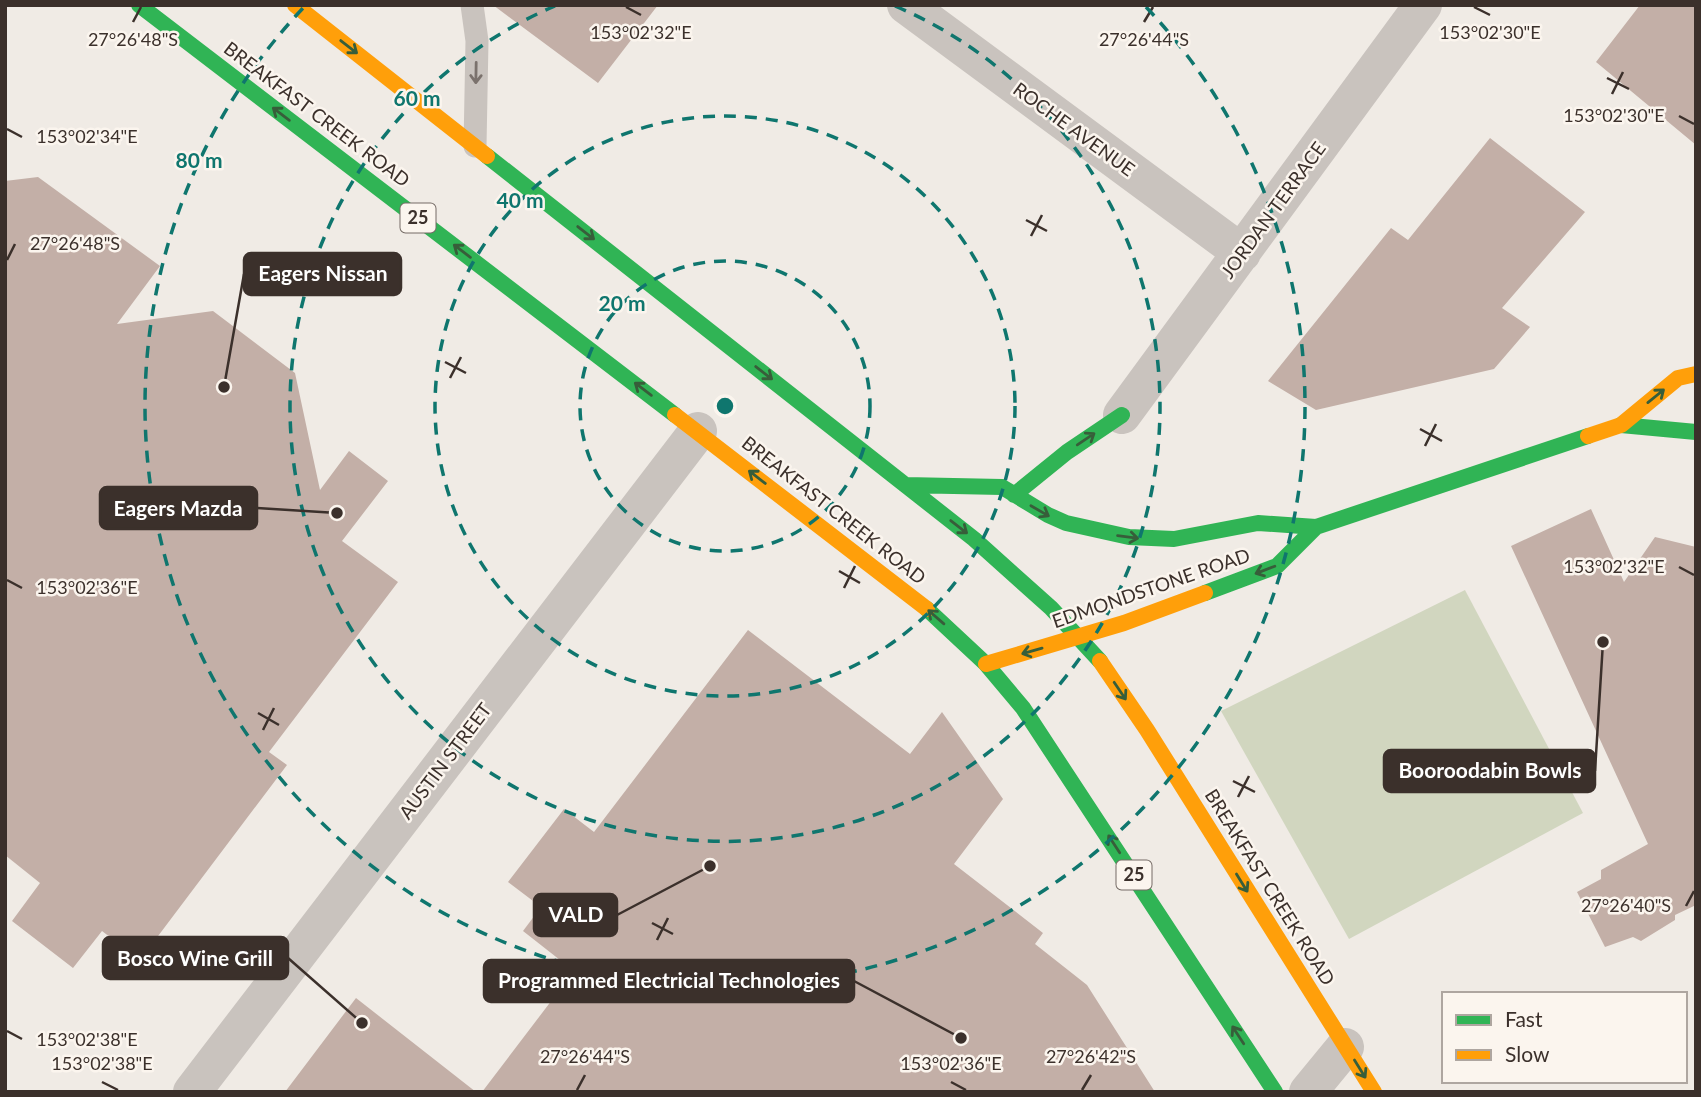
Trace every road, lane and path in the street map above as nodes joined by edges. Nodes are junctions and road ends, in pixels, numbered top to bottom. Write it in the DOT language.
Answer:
graph roads {
  1 [pos="139,5"];
  2 [pos="295,5"];
  3 [pos="472,5"];
  4 [pos="906,5"];
  5 [pos="1423,5"];
  6 [pos="475,146"];
  7 [pos="1242,253"];
  8 [pos="1696,374"];
  9 [pos="1122,415"];
  10 [pos="1620,425"];
  11 [pos="698,431"];
  12 [pos="1696,432"];
  13 [pos="905,485"];
  14 [pos="1014,495"];
  15 [pos="1316,527"];
  16 [pos="1078,637"];
  17 [pos="986,664"];
  18 [pos="1345,1047"];
  19 [pos="192,1092"];
  20 [pos="1275,1092"];
  21 [pos="1308,1092"];
  22 [pos="1374,1092"];
  11 -- 1 [label="main road, BREAKFAST CREEK ROAD / 25, one-way"];
  2 -- 6 [label="main road, BREAKFAST CREEK ROAD, one-way"];
  3 -- 6 [label="lane, one-way"];
  4 -- 7 [label="street, ROCHE AVENUE"];
  5 -- 7 [label="street, JORDAN TERRACE"];
  6 -- 13 [label="main road, BREAKFAST CREEK ROAD, one-way"];
  7 -- 9 [label="street, JORDAN TERRACE"];
  10 -- 8 [label="main road, EDMONDSTONE ROAD, one-way"];
  14 -- 9 [label="main road, one-way"];
  10 -- 12 [label="main road, EDMONDSTONE ROAD"];
  10 -- 15 [label="main road, EDMONDSTONE ROAD"];
  17 -- 11 [label="main road, BREAKFAST CREEK ROAD / 25, one-way"];
  11 -- 19 [label="street, AUSTIN STREET"];
  13 -- 14 [label="main road, EDMONDSTONE ROAD"];
  13 -- 16 [label="main road, BREAKFAST CREEK ROAD, one-way"];
  14 -- 15 [label="main road, EDMONDSTONE ROAD, one-way"];
  15 -- 16 [label="main road, EDMONDSTONE ROAD, one-way"];
  16 -- 17 [label="main road, EDMONDSTONE ROAD, one-way"];
  16 -- 18 [label="main road, BREAKFAST CREEK ROAD, one-way"];
  20 -- 17 [label="main road, BREAKFAST CREEK ROAD / 25, one-way"];
  18 -- 21 [label="street"];
  18 -- 22 [label="main road, BREAKFAST CREEK ROAD, one-way"];
}
